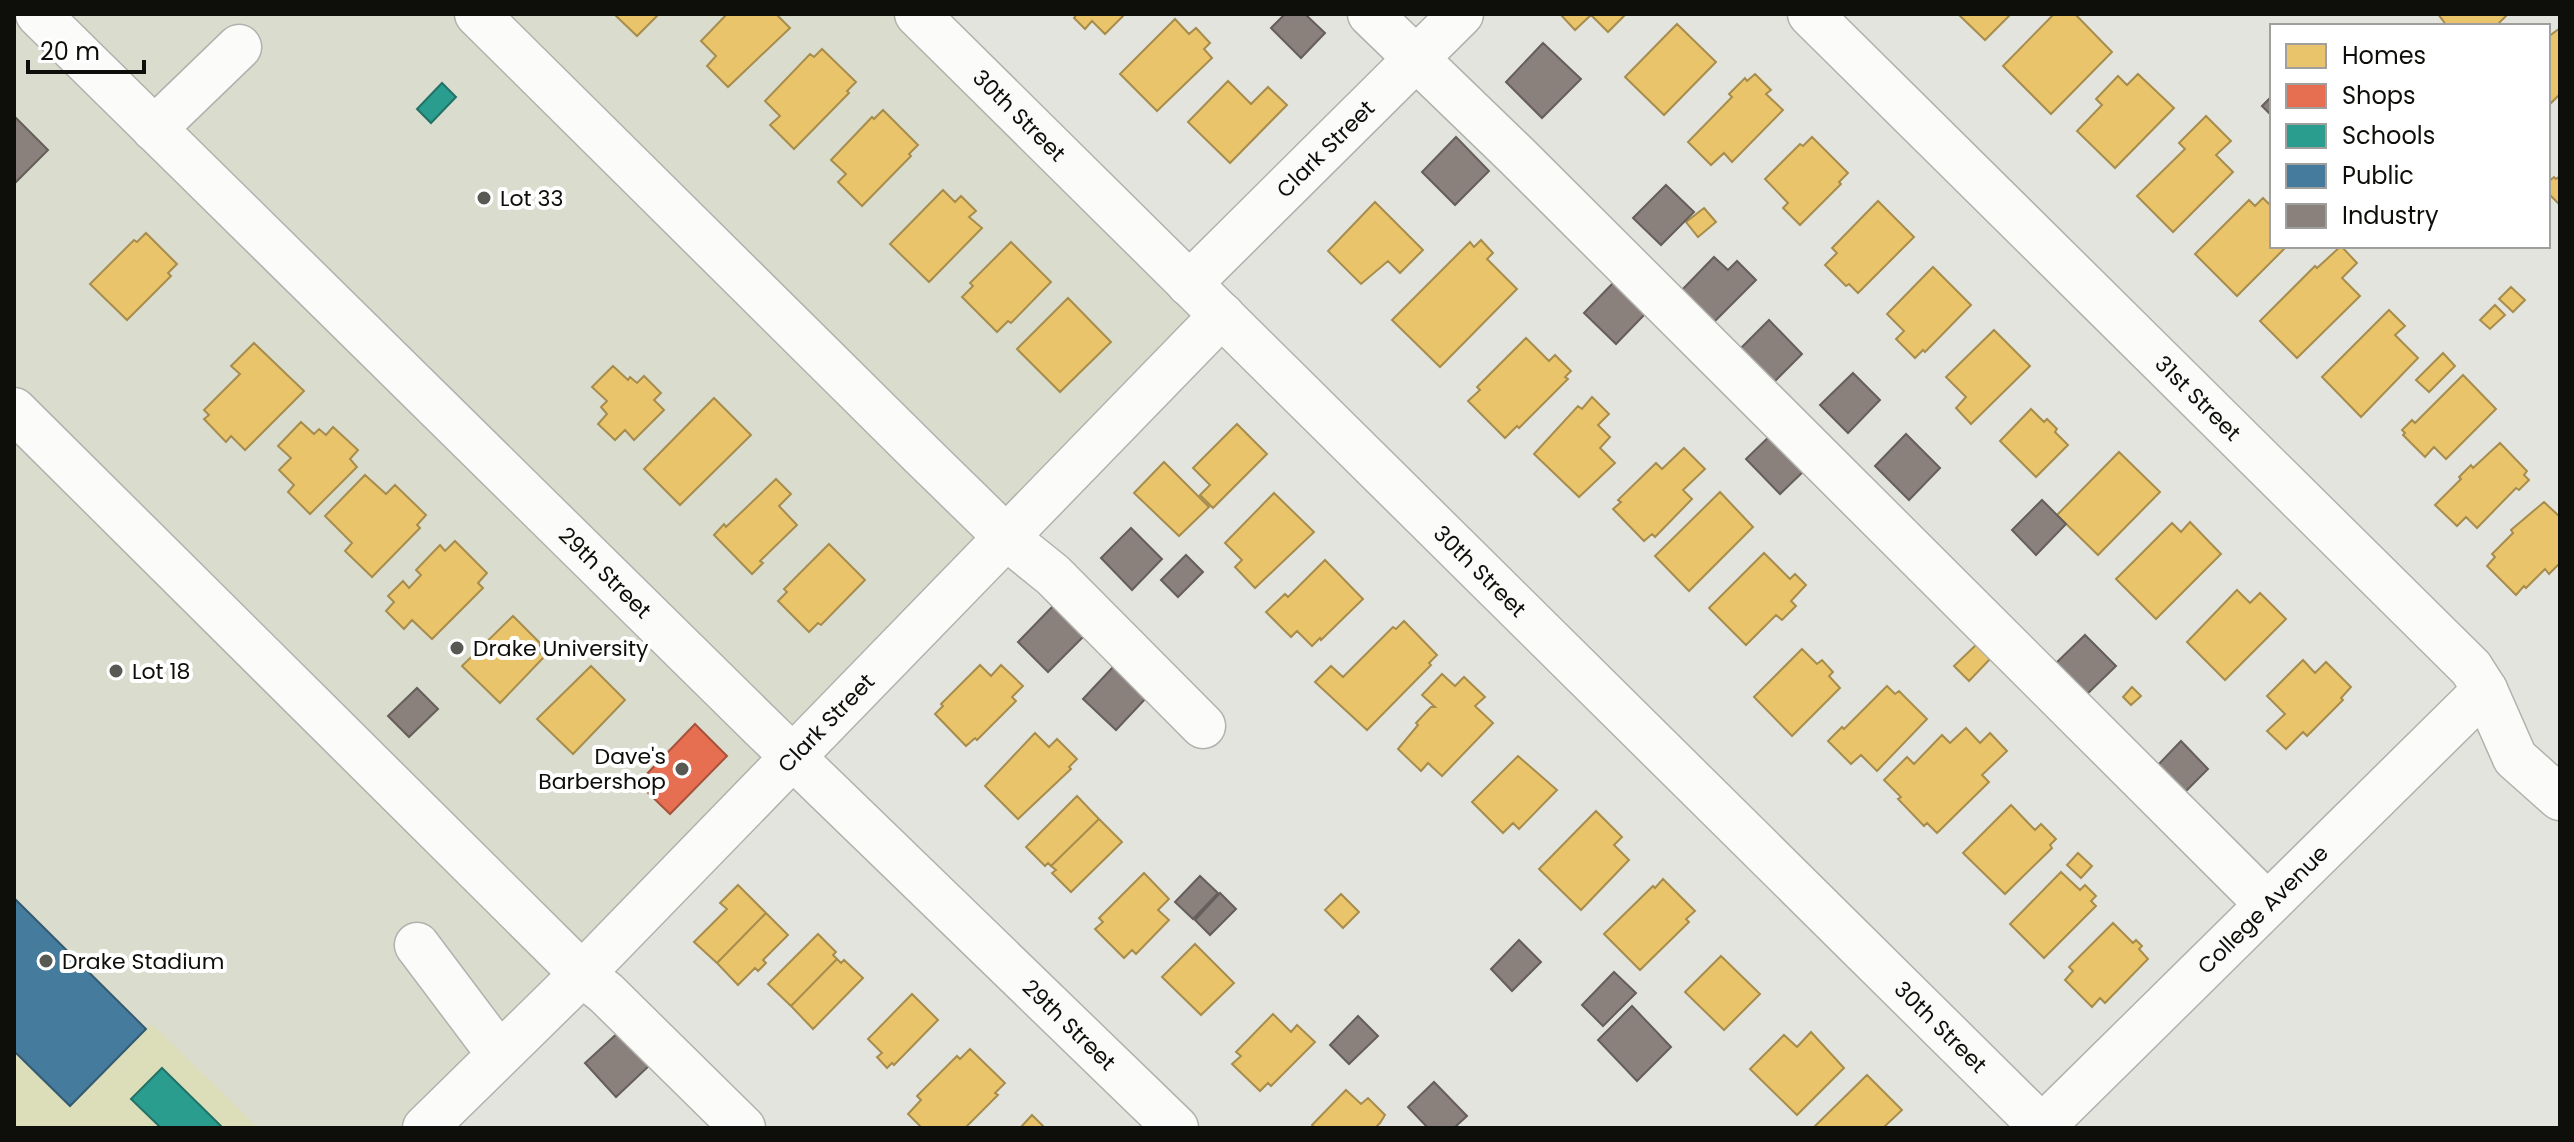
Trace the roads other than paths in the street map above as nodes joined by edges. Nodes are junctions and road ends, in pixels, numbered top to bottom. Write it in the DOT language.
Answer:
graph roads {
  1 [pos="38,14"];
  2 [pos="477,14"];
  3 [pos="917,14"];
  4 [pos="1370,14"];
  5 [pos="1461,14"];
  6 [pos="1810,14"];
  7 [pos="239,47"];
  8 [pos="1415,59"];
  9 [pos="154,129"];
  10 [pos="1189,284"];
  11 [pos="1222,315"];
  12 [pos="14,410"];
  13 [pos="1007,538"];
  14 [pos="2485,690"];
  15 [pos="1203,726"];
  16 [pos="793,757"];
  17 [pos="2560,798"];
  18 [pos="2267,904"];
  19 [pos="417,945"];
  20 [pos="582,974"];
  21 [pos="499,1054"];
  22 [pos="425,1128"];
  23 [pos="743,1128"];
  24 [pos="1176,1128"];
  25 [pos="2042,1128"];
  1 -- 9 [label="street, 29th Street"];
  2 -- 13 [label="street"];
  3 -- 10 [label="street, 30th Street"];
  4 -- 8 [label="street"];
  5 -- 8 [label="street, Clark Street"];
  6 -- 14 [label="street, 31st Street"];
  7 -- 9 [label="street"];
  8 -- 10 [label="street, Clark Street"];
  8 -- 18 [label="street"];
  9 -- 16 [label="street, 29th Street"];
  10 -- 11 [label="street, 30th Street"];
  11 -- 13 [label="street, Clark Street"];
  11 -- 25 [label="street, 30th Street"];
  12 -- 20 [label="street"];
  13 -- 15 [label="street"];
  13 -- 16 [label="street, Clark Street"];
  14 -- 17 [label="street, 31st Street"];
  14 -- 18 [label="street, College Avenue"];
  16 -- 20 [label="street, Clark Street"];
  16 -- 24 [label="street, 29th Street"];
  18 -- 25 [label="street, College Avenue"];
  19 -- 21 [label="street"];
  20 -- 21 [label="street, Clark Street"];
  20 -- 23 [label="street"];
  21 -- 22 [label="street, Clark Street"];
}
